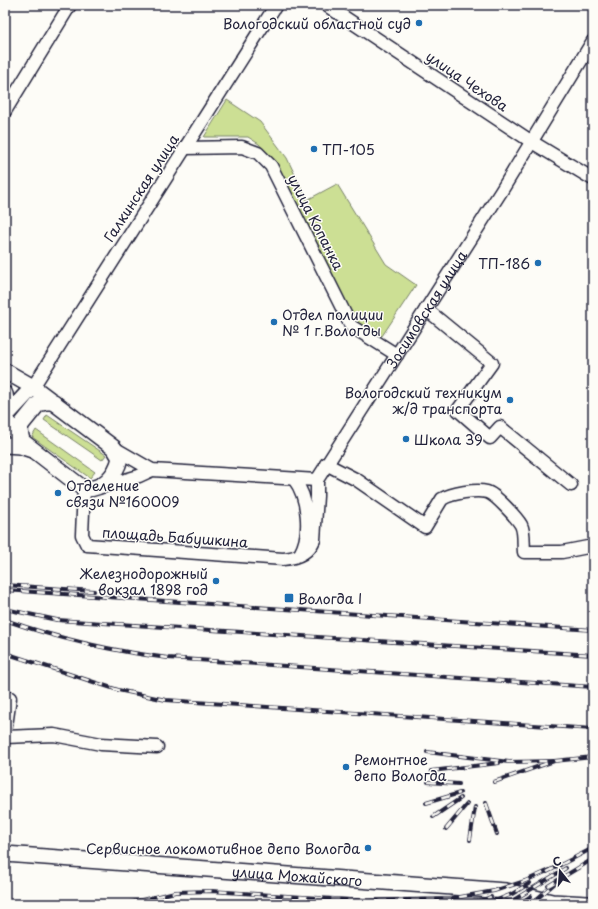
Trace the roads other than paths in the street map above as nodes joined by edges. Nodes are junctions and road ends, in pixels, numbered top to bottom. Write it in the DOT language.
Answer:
graph roads {
  1 [pos="70,5"];
  2 [pos="276,5"];
  3 [pos="326,5"];
  4 [pos="593,41"];
  5 [pos="19,88"];
  6 [pos="5,93"];
  7 [pos="5,111"];
  8 [pos="532,142"];
  9 [pos="185,148"];
  10 [pos="593,179"];
  11 [pos="426,309"];
  12 [pos="397,355"];
  13 [pos="5,371"];
  14 [pos="33,387"];
  15 [pos="5,394"];
  16 [pos="54,402"];
  17 [pos="5,417"];
  18 [pos="22,441"];
  19 [pos="5,445"];
  20 [pos="114,448"];
  21 [pos="36,452"];
  22 [pos="326,464"];
  23 [pos="152,470"];
  24 [pos="294,479"];
  25 [pos="317,480"];
  26 [pos="571,485"];
  27 [pos="87,488"];
  28 [pos="593,546"];
  29 [pos="300,556"];
  30 [pos="10,698"];
  31 [pos="5,733"];
  32 [pos="5,737"];
  33 [pos="157,748"];
  34 [pos="5,854"];
  35 [pos="552,903"];
  36 [pos="588,904"];
  1 -- 5 [label="street"];
  2 -- 9 [label="street, Галкинская улица"];
  3 -- 8 [label="street, улица Чехова"];
  4 -- 8 [label="street, Зосимовская улица"];
  5 -- 6 [label="street"];
  5 -- 7 [label="street"];
  8 -- 10 [label="street, улица Чехова"];
  8 -- 11 [label="street, Зосимовская улица"];
  9 -- 12 [label="street, улица Копанка"];
  9 -- 14 [label="street, Галкинская улица"];
  11 -- 12 [label="street, Зосимовская улица"];
  11 -- 26 [label="street"];
  12 -- 22 [label="street, Зосимовская улица"];
  13 -- 14 [label="main road"];
  14 -- 16 [label="main road"];
  14 -- 17 [label="main road"];
  15 -- 17 [label="main road"];
  16 -- 18 [label="main road"];
  16 -- 20 [label="main road"];
  17 -- 18 [label="main road"];
  18 -- 21 [label="main road"];
  19 -- 21 [label="main road"];
  20 -- 23 [label="street"];
  20 -- 27 [label="main road"];
  21 -- 27 [label="main road"];
  22 -- 25 [label="street, Зосимовская улица"];
  22 -- 28 [label="street"];
  23 -- 24 [label="street"];
  23 -- 27 [label="street"];
  24 -- 25 [label="street"];
  24 -- 29 [label="street"];
  25 -- 29 [label="street"];
  27 -- 29 [label="street, площадь Бабушкина"];
  30 -- 31 [label="street"];
  32 -- 33 [label="street"];
  34 -- 35 [label="main road, улица Можайского"];
  35 -- 36 [label="main road, улица Можайского"];
}
